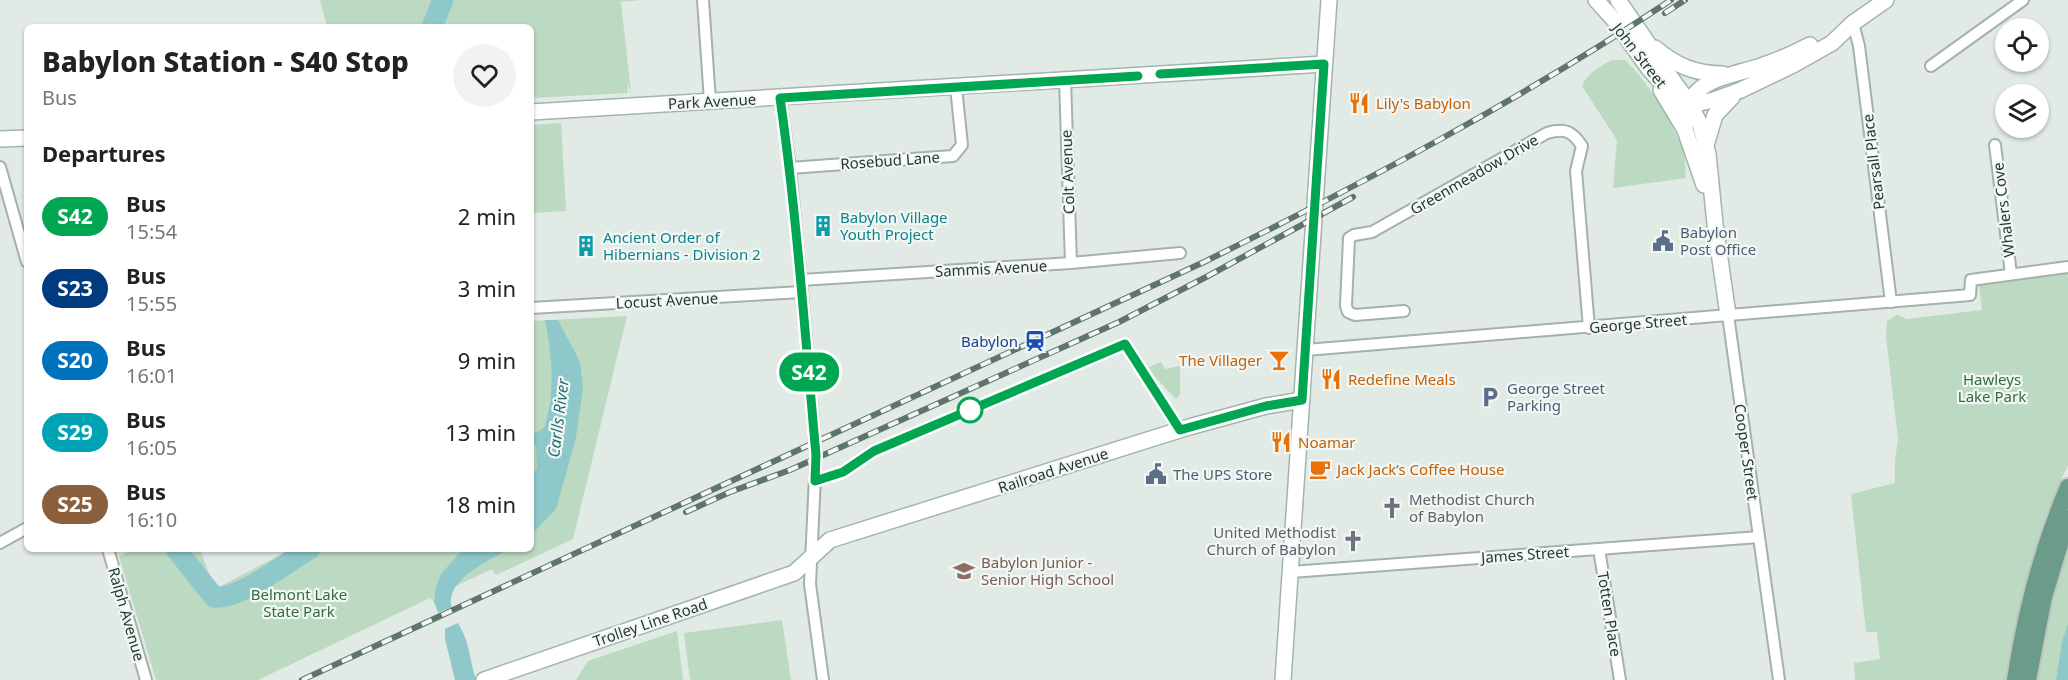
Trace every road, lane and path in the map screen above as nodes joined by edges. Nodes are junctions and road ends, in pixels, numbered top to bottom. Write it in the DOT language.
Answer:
graph roads {
  1 [pos="703,0"];
  2 [pos="1329,0"];
  3 [pos="1596,0"];
  4 [pos="1618,0"];
  5 [pos="1886,0"];
  6 [pos="2023,0"];
  7 [pos="1853,23"];
  8 [pos="1647,42"];
  9 [pos="1324,64"];
  10 [pos="1931,66"];
  11 [pos="1649,69"];
  12 [pos="1732,74"];
  13 [pos="1065,80"];
  14 [pos="956,87"];
  15 [pos="1741,90"];
  16 [pos="780,98"];
  17 [pos="710,101"];
  18 [pos="1689,103"];
  19 [pos="534,112"];
  20 [pos="1685,130"];
  21 [pos="24,138"];
  22 [pos="0,139"];
  23 [pos="1706,145"];
  24 [pos="1995,145"];
  25 [pos="0,167"];
  26 [pos="790,168"];
  27 [pos="1715,224"];
  28 [pos="24,251"];
  29 [pos="1180,253"];
  30 [pos="1071,263"];
  31 [pos="2068,267"];
  32 [pos="2011,274"];
  33 [pos="801,280"];
  34 [pos="802,292"];
  35 [pos="1891,302"];
  36 [pos="534,308"];
  37 [pos="1404,311"];
  38 [pos="1728,315"];
  39 [pos="1589,328"];
  40 [pos="1306,351"];
  41 [pos="1302,400"];
  42 [pos="2068,487"];
  43 [pos="2068,518"];
  44 [pos="24,530"];
  45 [pos="1759,537"];
  46 [pos="0,543"];
  47 [pos="1599,549"];
  48 [pos="109,552"];
  49 [pos="811,556"];
  50 [pos="1291,572"];
  51 [pos="146,680"];
  52 [pos="484,680"];
  53 [pos="823,680"];
  54 [pos="1283,680"];
  55 [pos="1620,680"];
  56 [pos="1779,680"];
  57 [pos="2015,680"];
  58 [pos="2028,680"];
  1 -- 17 [label="street"];
  2 -- 9 [label="main road"];
  3 -- 11 [label="main road, John Street"];
  4 -- 8 [label="main road, Cooper Street"];
  5 -- 7 [label="main road, John Street"];
  6 -- 10 [label="street"];
  7 -- 12 [label="main road, John Street"];
  7 -- 15 [label="main road, John Street"];
  7 -- 35 [label="street, Pearsall Place"];
  8 -- 12 [label="main road, John Street"];
  8 -- 18 [label="main road, Cooper Street"];
  9 -- 13 [label="main road, Park Avenue"];
  9 -- 40 [label="main road"];
  11 -- 18 [label="main road, John Street"];
  11 -- 20 [label="main road, Cooper Street"];
  12 -- 18 [label="main road, John Street"];
  13 -- 14 [label="main road, Park Avenue"];
  13 -- 30 [label="street, Colt Avenue"];
  14 -- 16 [label="main road, Park Avenue"];
  14 -- 26 [label="street, Rosebud Lane"];
  15 -- 18 [label="main road, John Street"];
  15 -- 23 [label="main road, John Street"];
  16 -- 17 [label="main road, Park Avenue"];
  16 -- 26 [label="street"];
  17 -- 19 [label="main road, Park Avenue"];
  18 -- 20 [label="main road"];
  18 -- 23 [label="main road, Cooper Street"];
  20 -- 27 [label="main road, Cooper Street"];
  21 -- 22 [label="main road"];
  23 -- 27 [label="main road, Cooper Street"];
  24 -- 32 [label="street, Whalers Cove"];
  25 -- 28 [label="street"];
  26 -- 33 [label="street"];
  27 -- 38 [label="main road, Cooper Street"];
  29 -- 30 [label="street, Sammis Avenue"];
  30 -- 33 [label="street, Sammis Avenue"];
  31 -- 32 [label="street"];
  32 -- 35 [label="street, George Street"];
  33 -- 34 [label="street"];
  34 -- 36 [label="street, Locust Avenue"];
  34 -- 49 [label="street"];
  35 -- 38 [label="street, George Street"];
  37 -- 39 [label="street, Greenmeadow Drive"];
  38 -- 39 [label="street, George Street"];
  38 -- 45 [label="street, Cooper Street"];
  39 -- 40 [label="street, George Street"];
  40 -- 41 [label="main road"];
  41 -- 49 [label="main road, Railroad Avenue"];
  41 -- 50 [label="main road"];
  42 -- 57 [label="main road"];
  43 -- 58 [label="main road"];
  44 -- 46 [label="street"];
  45 -- 47 [label="street, James Street"];
  45 -- 56 [label="street, Cooper Street"];
  47 -- 50 [label="street, James Street"];
  47 -- 55 [label="street, Totten Place"];
  48 -- 51 [label="street, Ralph Avenue"];
  49 -- 52 [label="main road, Trolley Line Road"];
  49 -- 53 [label="street"];
  50 -- 54 [label="main road"];
}
